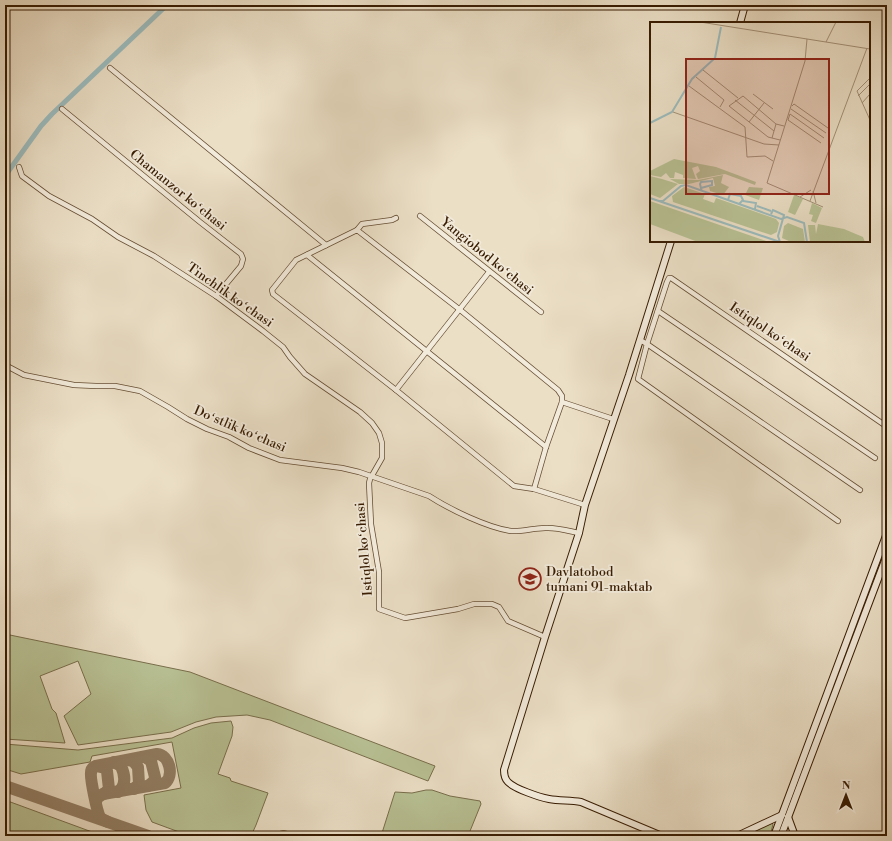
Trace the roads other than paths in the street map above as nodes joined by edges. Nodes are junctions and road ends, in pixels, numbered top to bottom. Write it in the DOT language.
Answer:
graph roads {
  1 [pos="745,5"];
  2 [pos="740,22"];
  3 [pos="110,68"];
  4 [pos="62,109"];
  5 [pos="18,167"];
  6 [pos="420,216"];
  7 [pos="396,218"];
  8 [pos="357,230"];
  9 [pos="671,242"];
  10 [pos="326,245"];
  11 [pos="307,255"];
  12 [pos="489,272"];
  13 [pos="216,296"];
  14 [pos="459,309"];
  15 [pos="658,311"];
  16 [pos="541,312"];
  17 [pos="640,340"];
  18 [pos="647,344"];
  19 [pos="427,350"];
  20 [pos="5,365"];
  21 [pos="396,390"];
  22 [pos="562,402"];
  23 [pos="613,419"];
  24 [pos="886,426"];
  25 [pos="546,446"];
  26 [pos="875,458"];
  27 [pos="372,476"];
  28 [pos="534,489"];
  29 [pos="860,490"];
  30 [pos="585,505"];
  31 [pos="838,521"];
  32 [pos="579,533"];
  33 [pos="887,533"];
  34 [pos="887,555"];
  35 [pos="545,637"];
  36 [pos="785,816"];
  37 [pos="662,836"];
  38 [pos="737,836"];
  39 [pos="774,836"];
  40 [pos="780,836"];
  41 [pos="795,836"];
  1 -- 2 [label="street"];
  3 -- 10 [label="street"];
  4 -- 13 [label="street, Chamanzor koʻchasi"];
  5 -- 13 [label="street, Tinchlik koʻchasi"];
  6 -- 12 [label="street, Yangiobod koʻchasi"];
  7 -- 8 [label="street"];
  8 -- 10 [label="street"];
  8 -- 14 [label="street"];
  9 -- 17 [label="street"];
  10 -- 11 [label="street"];
  11 -- 19 [label="street"];
  11 -- 21 [label="street"];
  12 -- 14 [label="street"];
  12 -- 16 [label="street, Yangiobod koʻchasi"];
  13 -- 27 [label="street, Tinchlik koʻchasi"];
  14 -- 19 [label="street"];
  14 -- 22 [label="street"];
  15 -- 18 [label="street, Istiqlol koʻchasi"];
  15 -- 24 [label="street, Istiqlol koʻchasi"];
  15 -- 26 [label="street"];
  17 -- 18 [label="street"];
  17 -- 23 [label="street"];
  18 -- 29 [label="street"];
  18 -- 31 [label="street, Istiqlol koʻchasi"];
  19 -- 21 [label="street"];
  19 -- 25 [label="street"];
  20 -- 27 [label="street, Doʻstlik koʻchasi"];
  21 -- 28 [label="street"];
  22 -- 23 [label="street"];
  22 -- 25 [label="street"];
  23 -- 30 [label="street"];
  25 -- 28 [label="street"];
  27 -- 32 [label="street, Doʻstlik koʻchasi"];
  27 -- 35 [label="street, Istiqlol koʻchasi"];
  28 -- 30 [label="street"];
  30 -- 32 [label="street"];
  32 -- 35 [label="street"];
  33 -- 36 [label="street"];
  34 -- 36 [label="street"];
  35 -- 37 [label="street"];
  36 -- 38 [label="street"];
  36 -- 39 [label="street"];
  36 -- 40 [label="street"];
  36 -- 41 [label="street"];
}
